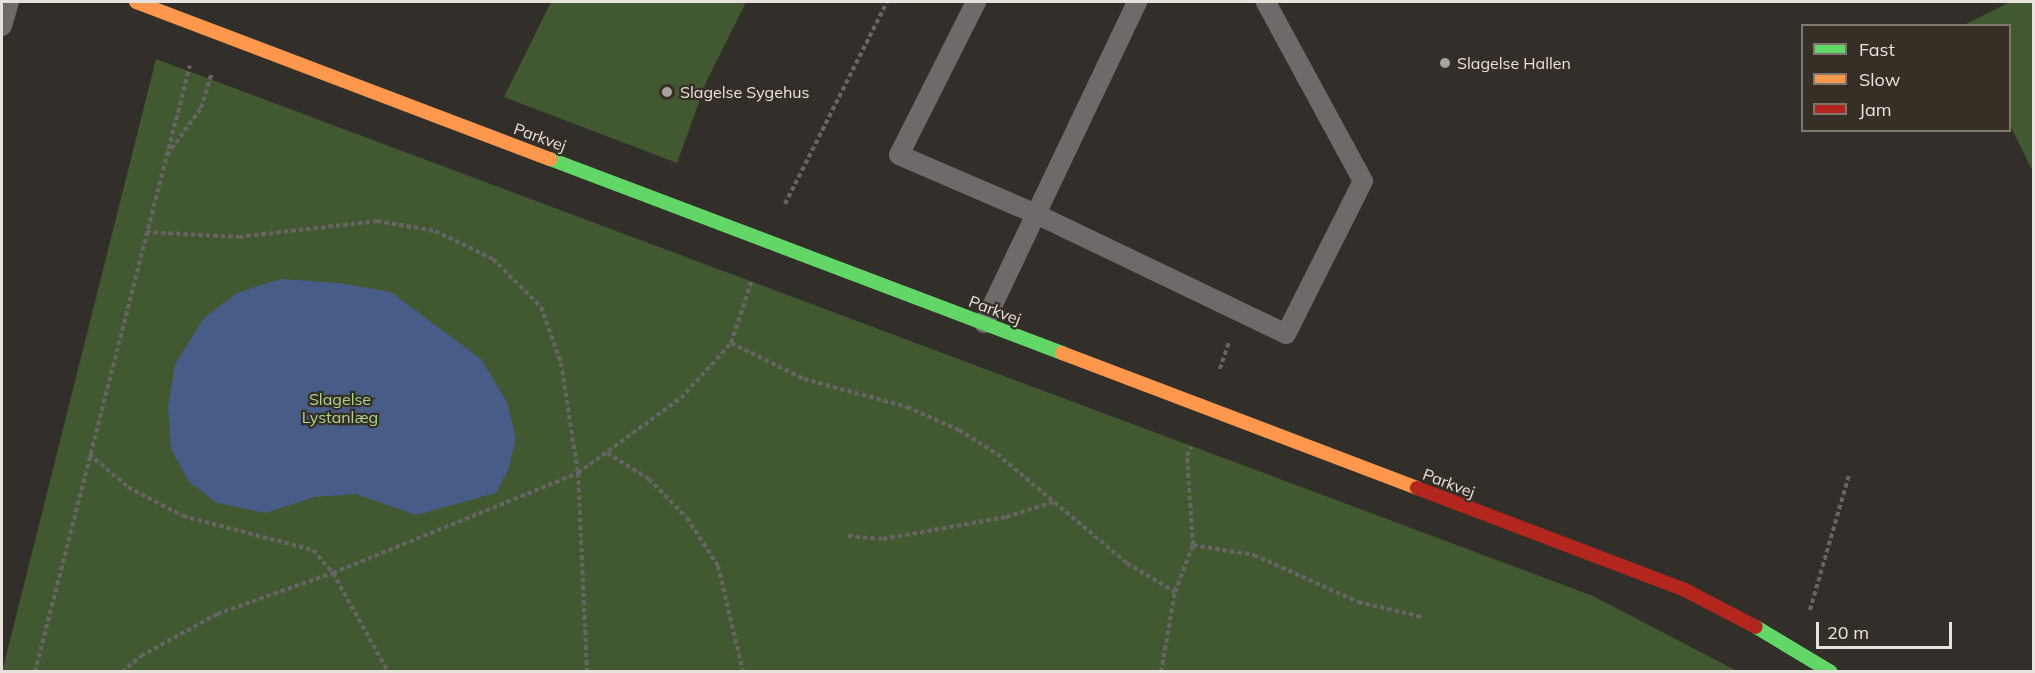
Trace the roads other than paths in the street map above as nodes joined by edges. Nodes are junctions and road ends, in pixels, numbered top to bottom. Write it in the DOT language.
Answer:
graph roads {
  1 [pos="9,2"];
  2 [pos="136,2"];
  3 [pos="976,2"];
  4 [pos="1137,2"];
  5 [pos="1266,2"];
  6 [pos="2,26"];
  7 [pos="1036,214"];
  8 [pos="984,323"];
  9 [pos="1831,672"];
  1 -- 6 [label="lane"];
  2 -- 8 [label="street, Parkvej"];
  3 -- 7 [label="lane"];
  4 -- 7 [label="lane"];
  5 -- 7 [label="lane"];
  7 -- 8 [label="lane"];
  8 -- 9 [label="street, Parkvej"];
}
